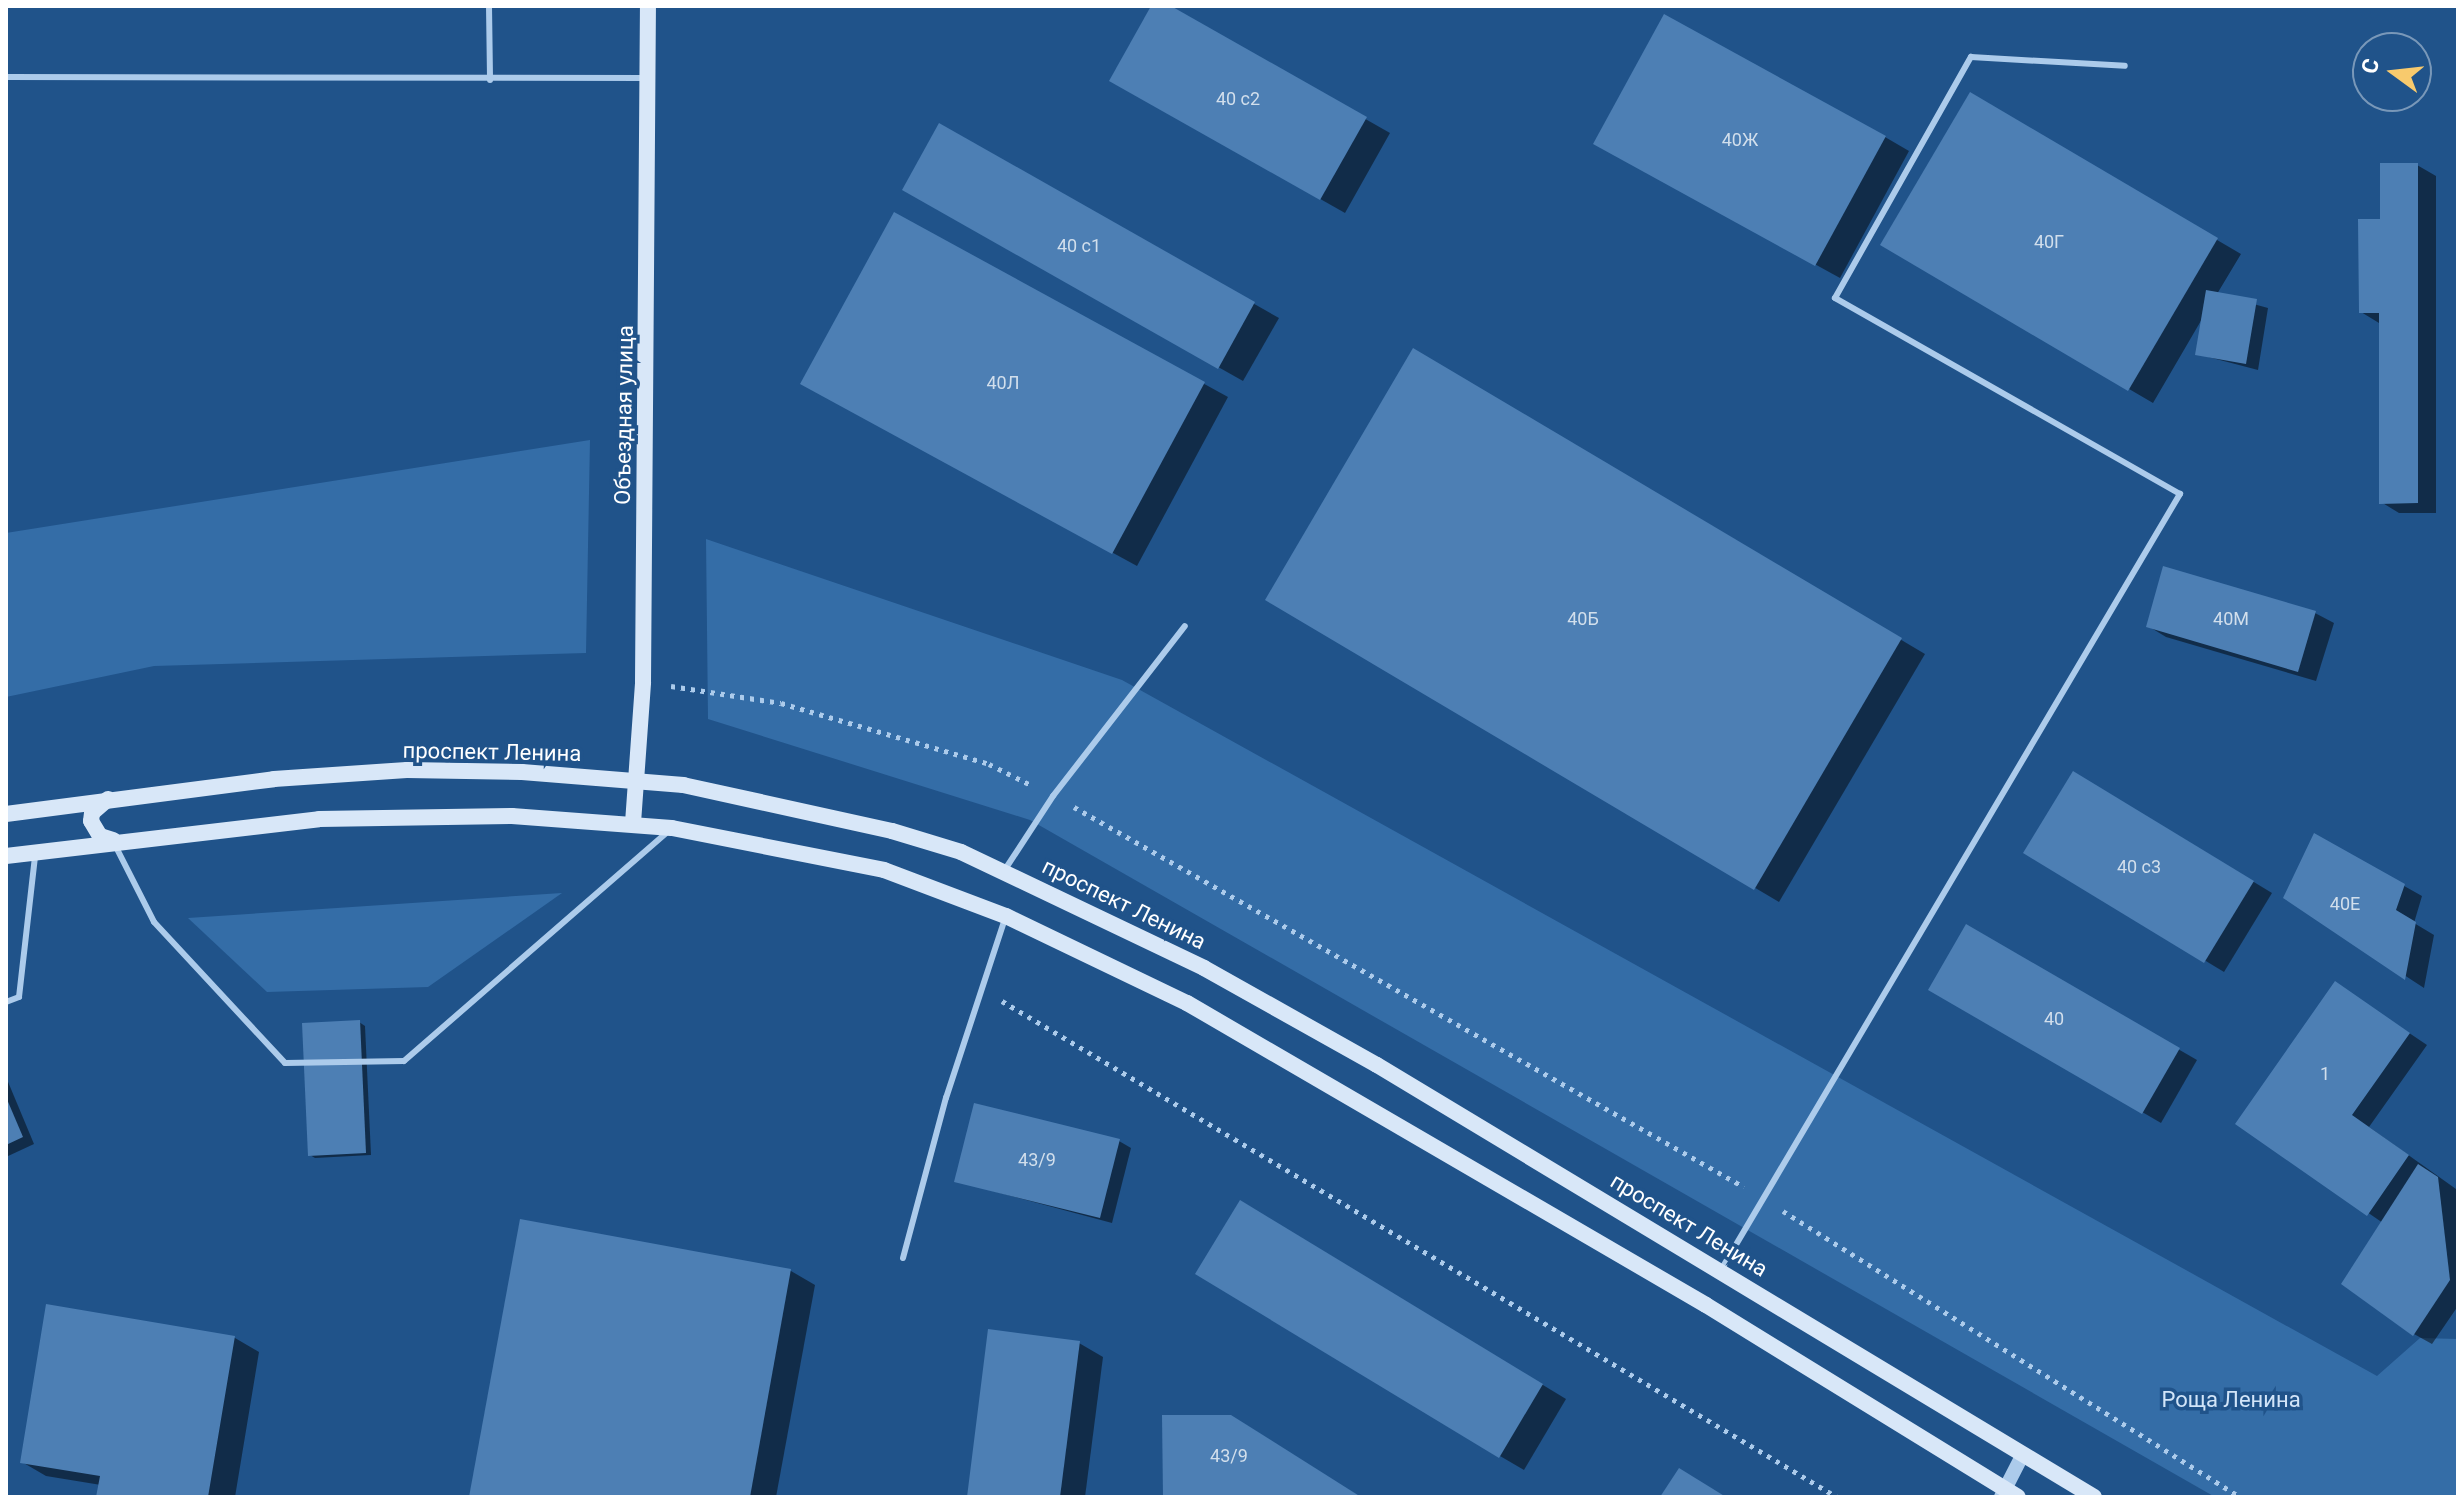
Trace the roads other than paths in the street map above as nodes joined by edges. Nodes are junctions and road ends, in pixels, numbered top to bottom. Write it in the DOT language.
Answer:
graph roads {
  1 [pos="489,6"];
  2 [pos="648,6"];
  3 [pos="2125,66"];
  4 [pos="6,77"];
  5 [pos="649,78"];
  6 [pos="490,80"];
  7 [pos="1185,626"];
  8 [pos="639,779"];
  9 [pos="109,798"];
  10 [pos="6,814"];
  11 [pos="633,823"];
  12 [pos="672,828"];
  13 [pos="113,840"];
  14 [pos="36,851"];
  15 [pos="6,856"];
  16 [pos="1004,871"];
  17 [pos="1006,916"];
  18 [pos="6,1002"];
  19 [pos="903,1258"];
  20 [pos="1721,1270"];
  21 [pos="2023,1454"];
  22 [pos="2008,1494"];
  23 [pos="2094,1497"];
  1 -- 6 [label="lane"];
  2 -- 5 [label="main road, Объездная улица"];
  3 -- 20 [label="lane"];
  4 -- 6 [label="lane"];
  5 -- 6 [label="lane"];
  5 -- 8 [label="main road, Объездная улица"];
  7 -- 16 [label="lane"];
  8 -- 9 [label="main road, проспект Ленина"];
  8 -- 11 [label="main road, Объездная улица"];
  8 -- 16 [label="main road, проспект Ленина"];
  9 -- 10 [label="main road, проспект Ленина"];
  9 -- 13 [label="main road"];
  11 -- 12 [label="main road"];
  11 -- 13 [label="main road"];
  12 -- 13 [label="lane"];
  12 -- 17 [label="main road"];
  13 -- 14 [label="main road"];
  14 -- 15 [label="main road"];
  14 -- 18 [label="lane"];
  16 -- 20 [label="main road, проспект Ленина"];
  17 -- 19 [label="lane"];
  17 -- 22 [label="main road"];
  20 -- 21 [label="main road, проспект Ленина"];
  21 -- 22 [label="street"];
  21 -- 23 [label="main road, проспект Ленина"];
}
